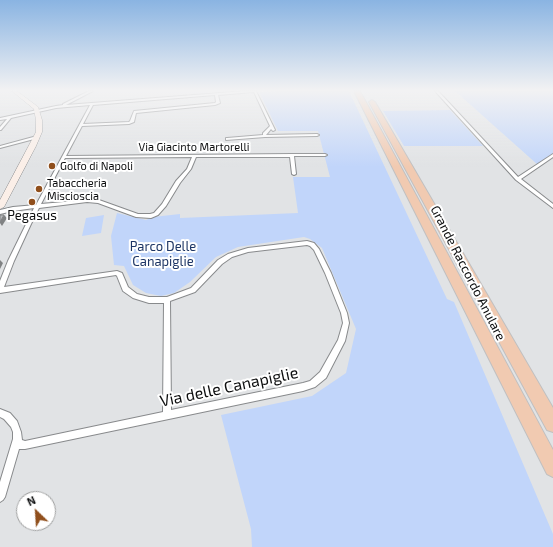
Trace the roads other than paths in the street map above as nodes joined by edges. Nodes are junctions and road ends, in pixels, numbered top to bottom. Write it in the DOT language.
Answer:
graph roads {
  1 [pos="10,117"];
  2 [pos="38,117"];
  3 [pos="85,117"];
  4 [pos="134,117"];
  5 [pos="266,117"];
  6 [pos="370,117"];
  7 [pos="379,117"];
  8 [pos="460,117"];
  9 [pos="0,119"];
  10 [pos="81,125"];
  11 [pos="271,127"];
  12 [pos="0,129"];
  13 [pos="317,135"];
  14 [pos="265,136"];
  15 [pos="275,136"];
  16 [pos="37,138"];
  17 [pos="227,139"];
  18 [pos="0,146"];
  19 [pos="292,155"];
  20 [pos="325,155"];
  21 [pos="553,155"];
  22 [pos="64,157"];
  23 [pos="194,157"];
  24 [pos="294,174"];
  25 [pos="518,179"];
  26 [pos="38,206"];
  27 [pos="553,206"];
  28 [pos="0,207"];
  29 [pos="0,212"];
  30 [pos="0,290"];
  31 [pos="167,300"];
  32 [pos="0,413"];
  33 [pos="168,414"];
  34 [pos="553,424"];
  35 [pos="17,441"];
  36 [pos="553,468"];
  37 [pos="0,497"];
  1 -- 9 [label="street"];
  1 -- 12 [label="street"];
  2 -- 16 [label="street"];
  3 -- 10 [label="street"];
  4 -- 10 [label="street"];
  5 -- 11 [label="street"];
  6 -- 36 [label="highway, Grande Raccordo Anulare"];
  7 -- 34 [label="highway, Grande Raccordo Anulare"];
  8 -- 25 [label="street"];
  10 -- 22 [label="street"];
  11 -- 14 [label="street"];
  11 -- 15 [label="street"];
  13 -- 15 [label="street"];
  14 -- 15 [label="street"];
  14 -- 17 [label="street"];
  16 -- 18 [label="street"];
  16 -- 28 [label="street"];
  19 -- 20 [label="street, Via Giacinto Martorelli"];
  19 -- 23 [label="street, Via Giacinto Martorelli"];
  19 -- 24 [label="street"];
  21 -- 25 [label="street"];
  22 -- 23 [label="street, Via Giacinto Martorelli"];
  22 -- 26 [label="street"];
  23 -- 26 [label="street"];
  25 -- 27 [label="street"];
  26 -- 29 [label="street"];
  26 -- 30 [label="street"];
  30 -- 31 [label="street"];
  31 -- 33 [label="street"];
  31 -- 33 [label="street, Via delle Canapiglie"];
  32 -- 35 [label="street"];
  33 -- 35 [label="street, Via delle Canapiglie"];
  35 -- 37 [label="street"];
}
